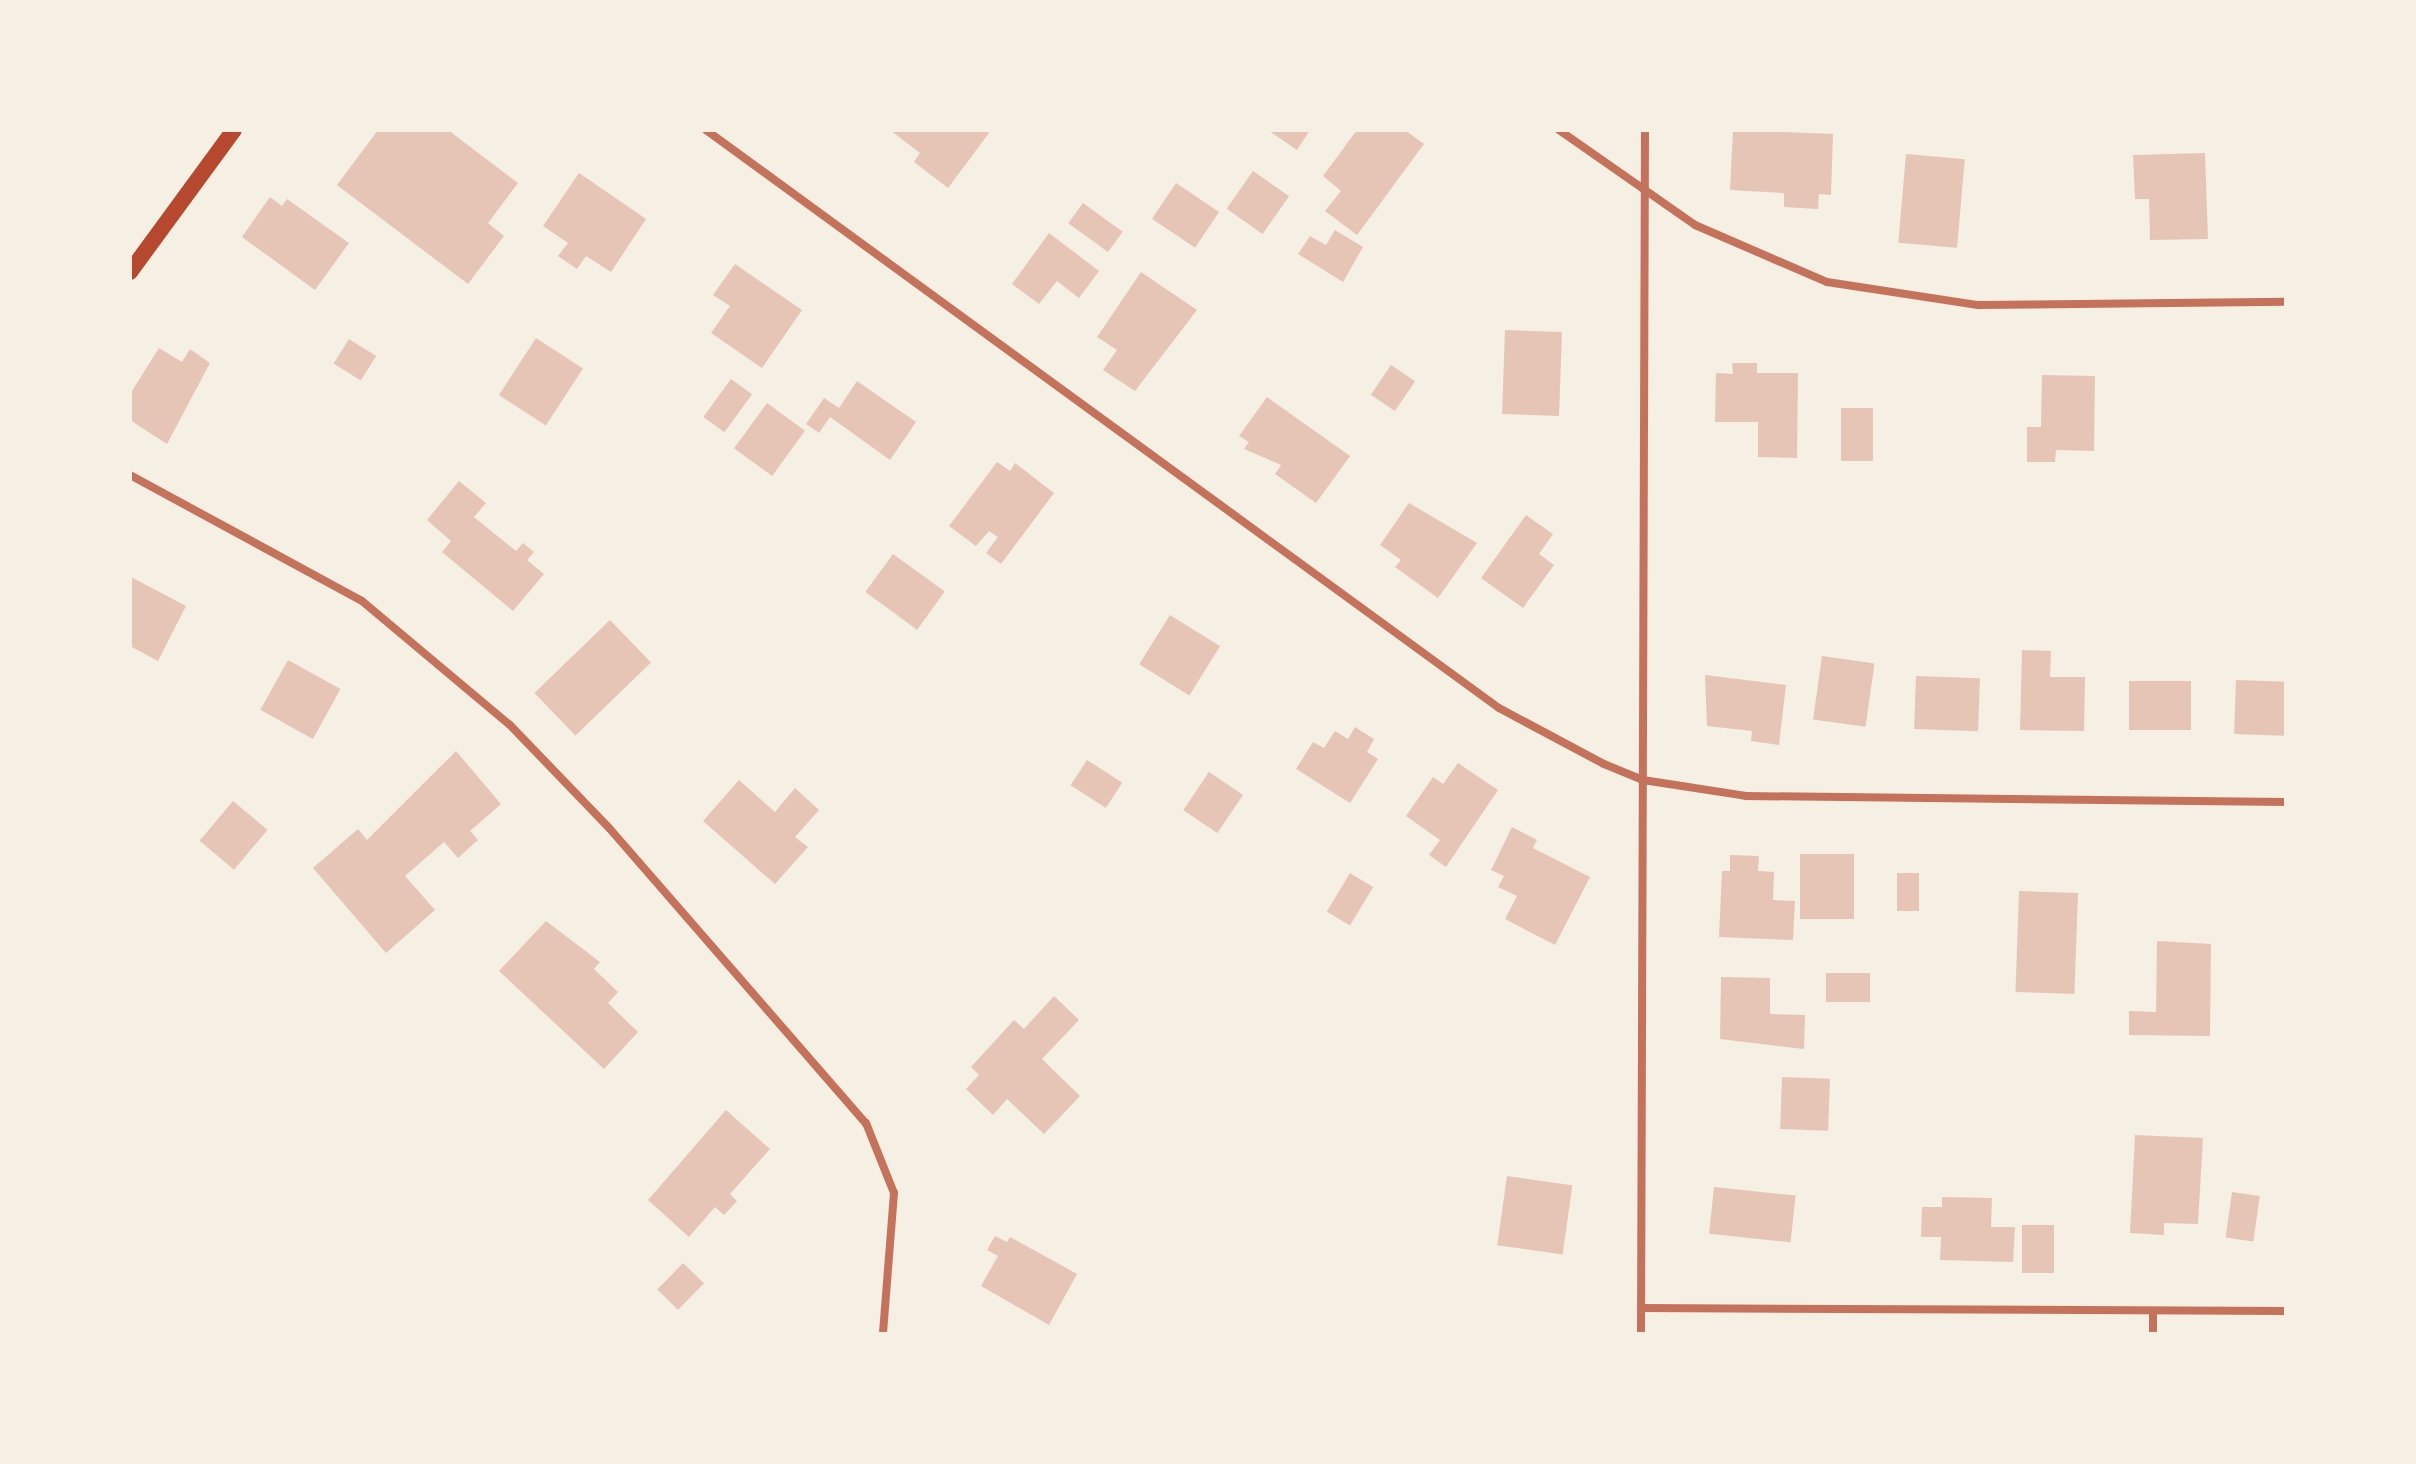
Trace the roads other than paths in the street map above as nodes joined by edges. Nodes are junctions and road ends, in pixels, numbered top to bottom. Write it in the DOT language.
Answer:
graph roads {
  1 [pos="234,130"];
  2 [pos="706,130"];
  3 [pos="1559,130"];
  4 [pos="1645,130"];
  5 [pos="1645,192"];
  6 [pos="130,272"];
  7 [pos="2286,302"];
  8 [pos="130,475"];
  9 [pos="1643,780"];
  10 [pos="2286,802"];
  11 [pos="1641,1308"];
  12 [pos="2153,1311"];
  13 [pos="2286,1311"];
  14 [pos="883,1334"];
  15 [pos="1641,1334"];
  16 [pos="2153,1334"];
  1 -- 6 [label="main road"];
  2 -- 9 [label="street"];
  3 -- 5 [label="street"];
  4 -- 5 [label="street"];
  5 -- 7 [label="street"];
  5 -- 9 [label="street"];
  8 -- 14 [label="street"];
  9 -- 10 [label="street"];
  9 -- 11 [label="street"];
  11 -- 12 [label="street"];
  11 -- 15 [label="street"];
  12 -- 13 [label="street"];
  12 -- 16 [label="street"];
}
